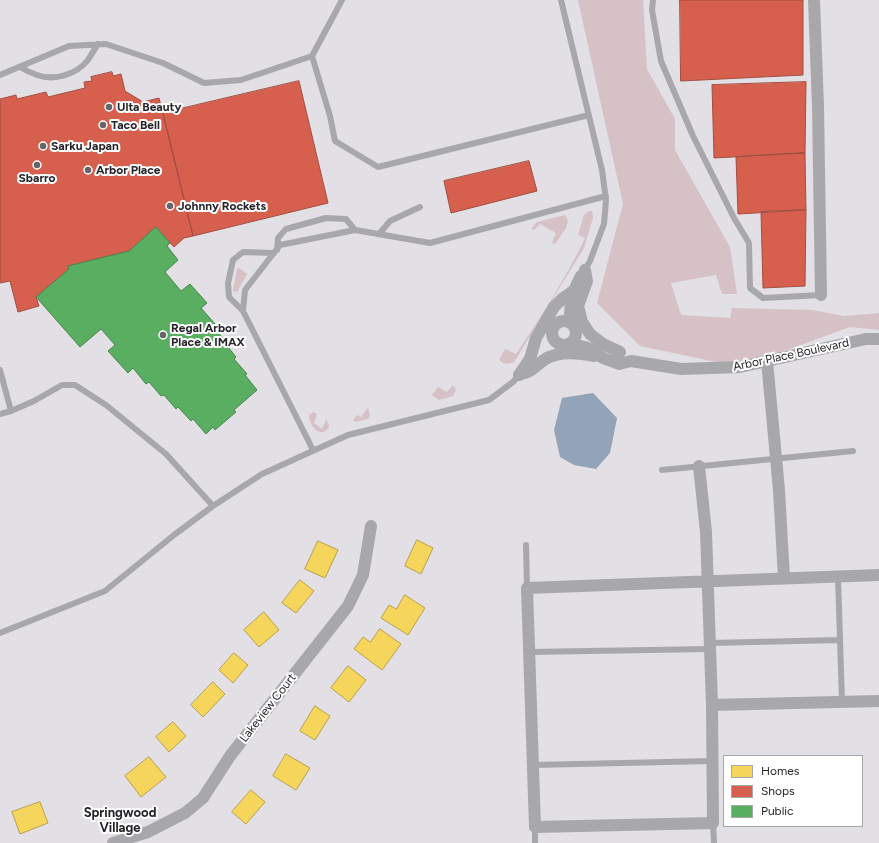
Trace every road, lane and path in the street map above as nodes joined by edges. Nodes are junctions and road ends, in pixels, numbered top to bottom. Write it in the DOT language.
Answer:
graph roads {
  1 [pos="342,0"];
  2 [pos="561,0"];
  3 [pos="653,0"];
  4 [pos="814,0"];
  5 [pos="98,44"];
  6 [pos="312,56"];
  7 [pos="20,67"];
  8 [pos="0,74"];
  9 [pos="589,115"];
  10 [pos="606,196"];
  11 [pos="420,207"];
  12 [pos="355,230"];
  13 [pos="379,234"];
  14 [pos="275,252"];
  15 [pos="583,273"];
  16 [pos="572,292"];
  17 [pos="821,295"];
  18 [pos="554,307"];
  19 [pos="243,311"];
  20 [pos="567,333"];
  21 [pos="536,338"];
  22 [pos="879,340"];
  23 [pos="620,352"];
  24 [pos="603,358"];
  25 [pos="530,359"];
  26 [pos="631,361"];
  27 [pos="767,361"];
  28 [pos="0,370"];
  29 [pos="519,375"];
  30 [pos="11,411"];
  31 [pos="0,414"];
  32 [pos="313,450"];
  33 [pos="854,451"];
  34 [pos="776,458"];
  35 [pos="699,466"];
  36 [pos="662,470"];
  37 [pos="212,506"];
  38 [pos="371,526"];
  39 [pos="526,545"];
  40 [pos="879,575"];
  41 [pos="838,576"];
  42 [pos="784,578"];
  43 [pos="707,581"];
  44 [pos="527,588"];
  45 [pos="0,633"];
  46 [pos="840,640"];
  47 [pos="710,646"];
  48 [pos="529,652"];
  49 [pos="879,701"];
  50 [pos="842,702"];
  51 [pos="712,705"];
  52 [pos="712,761"];
  53 [pos="533,765"];
  54 [pos="713,823"];
  55 [pos="534,827"];
  56 [pos="113,843"];
  57 [pos="535,843"];
  58 [pos="714,843"];
  1 -- 6 [label="lane"];
  2 -- 9 [label="lane"];
  3 -- 17 [label="lane"];
  4 -- 17 [label="street"];
  5 -- 6 [label="lane"];
  5 -- 7 [label="lane"];
  5 -- 7 [label="lane"];
  6 -- 9 [label="lane"];
  7 -- 8 [label="lane"];
  9 -- 10 [label="lane"];
  10 -- 13 [label="lane"];
  10 -- 15 [label="lane"];
  11 -- 13 [label="lane"];
  12 -- 13 [label="lane"];
  12 -- 14 [label="lane"];
  12 -- 14 [label="lane"];
  14 -- 19 [label="lane"];
  14 -- 19 [label="lane"];
  15 -- 16 [label="street"];
  15 -- 23 [label="street"];
  16 -- 18 [label="street"];
  16 -- 20 [label="street"];
  18 -- 20 [label="street"];
  18 -- 21 [label="street"];
  19 -- 32 [label="lane"];
  20 -- 21 [label="street"];
  20 -- 23 [label="street"];
  20 -- 24 [label="street, Arbor Place Boulevard"];
  20 -- 25 [label="street"];
  21 -- 25 [label="street"];
  22 -- 27 [label="street, Arbor Place Boulevard"];
  23 -- 26 [label="street"];
  24 -- 26 [label="street, Arbor Place Boulevard"];
  24 -- 29 [label="street"];
  25 -- 29 [label="street"];
  26 -- 27 [label="street, Arbor Place Boulevard"];
  27 -- 34 [label="street"];
  28 -- 30 [label="lane"];
  29 -- 32 [label="lane"];
  30 -- 31 [label="lane"];
  30 -- 37 [label="lane"];
  32 -- 37 [label="lane"];
  33 -- 34 [label="lane"];
  34 -- 35 [label="lane"];
  34 -- 42 [label="street"];
  35 -- 36 [label="lane"];
  35 -- 43 [label="street"];
  37 -- 45 [label="lane"];
  38 -- 56 [label="street, Lakeview Court"];
  39 -- 44 [label="lane"];
  40 -- 41 [label="street"];
  41 -- 42 [label="street"];
  41 -- 46 [label="lane"];
  42 -- 43 [label="street"];
  43 -- 44 [label="street"];
  43 -- 47 [label="street"];
  44 -- 48 [label="street"];
  46 -- 47 [label="lane"];
  46 -- 50 [label="lane"];
  47 -- 48 [label="lane"];
  47 -- 51 [label="street"];
  48 -- 53 [label="street"];
  49 -- 50 [label="street"];
  50 -- 51 [label="street"];
  51 -- 52 [label="street"];
  52 -- 53 [label="lane"];
  52 -- 54 [label="street"];
  53 -- 55 [label="street"];
  54 -- 55 [label="street"];
  54 -- 58 [label="lane"];
  55 -- 57 [label="lane"];
}
